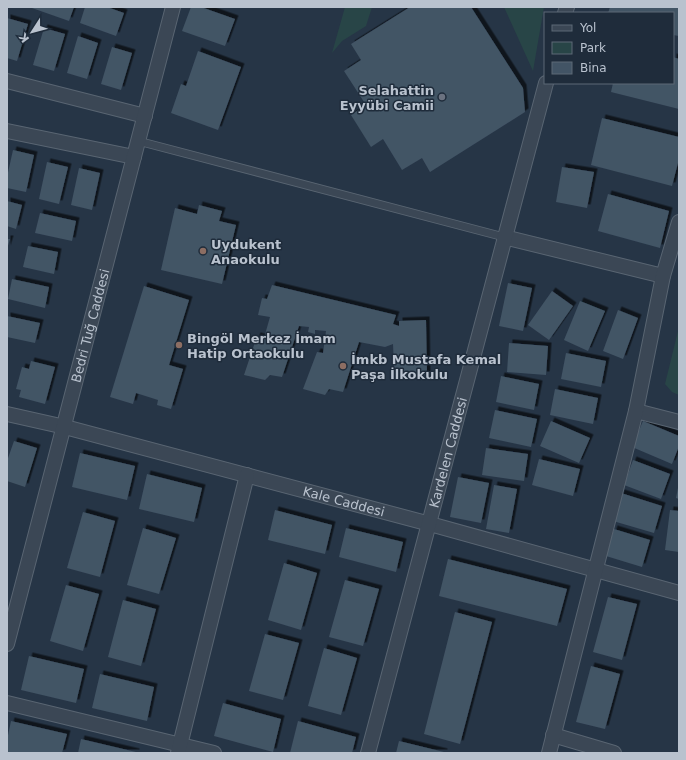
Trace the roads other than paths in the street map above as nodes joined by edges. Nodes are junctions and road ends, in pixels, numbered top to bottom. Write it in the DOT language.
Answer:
graph roads {
  1 [pos="173,7"];
  2 [pos="7,81"];
  3 [pos="546,84"];
  4 [pos="145,116"];
  5 [pos="7,131"];
  6 [pos="138,141"];
  7 [pos="134,157"];
  8 [pos="679,222"];
  9 [pos="504,236"];
  10 [pos="663,276"];
  11 [pos="636,411"];
  12 [pos="7,414"];
  13 [pos="679,422"];
  14 [pos="65,427"];
  15 [pos="247,475"];
  16 [pos="430,524"];
  17 [pos="594,570"];
  18 [pos="679,593"];
  19 [pos="7,644"];
  20 [pos="7,703"];
  21 [pos="553,735"];
  22 [pos="179,749"];
  23 [pos="214,753"];
  24 [pos="368,753"];
  25 [pos="549,753"];
  26 [pos="614,753"];
  1 -- 4 [label="street, Bedri Tuğ Caddesi"];
  2 -- 4 [label="street"];
  3 -- 9 [label="street, Kardelen Caddesi"];
  4 -- 6 [label="street, Bedri Tuğ Caddesi"];
  5 -- 7 [label="street"];
  6 -- 7 [label="street, Bedri Tuğ Caddesi"];
  6 -- 9 [label="lane"];
  7 -- 14 [label="street, Bedri Tuğ Caddesi"];
  8 -- 10 [label="street"];
  9 -- 10 [label="street"];
  9 -- 16 [label="street, Kardelen Caddesi"];
  10 -- 11 [label="street"];
  11 -- 13 [label="street"];
  11 -- 17 [label="street"];
  12 -- 14 [label="street, Kale Caddesi"];
  14 -- 15 [label="street, Kale Caddesi"];
  14 -- 19 [label="street, Bedri Tuğ Caddesi"];
  15 -- 16 [label="street, Kale Caddesi"];
  15 -- 22 [label="street"];
  16 -- 17 [label="street, Kale Caddesi"];
  16 -- 24 [label="street, Kardelen Caddesi"];
  17 -- 18 [label="street, Kale Caddesi"];
  17 -- 21 [label="street"];
  20 -- 22 [label="street"];
  21 -- 25 [label="street"];
  21 -- 26 [label="street"];
  22 -- 23 [label="street"];
}
